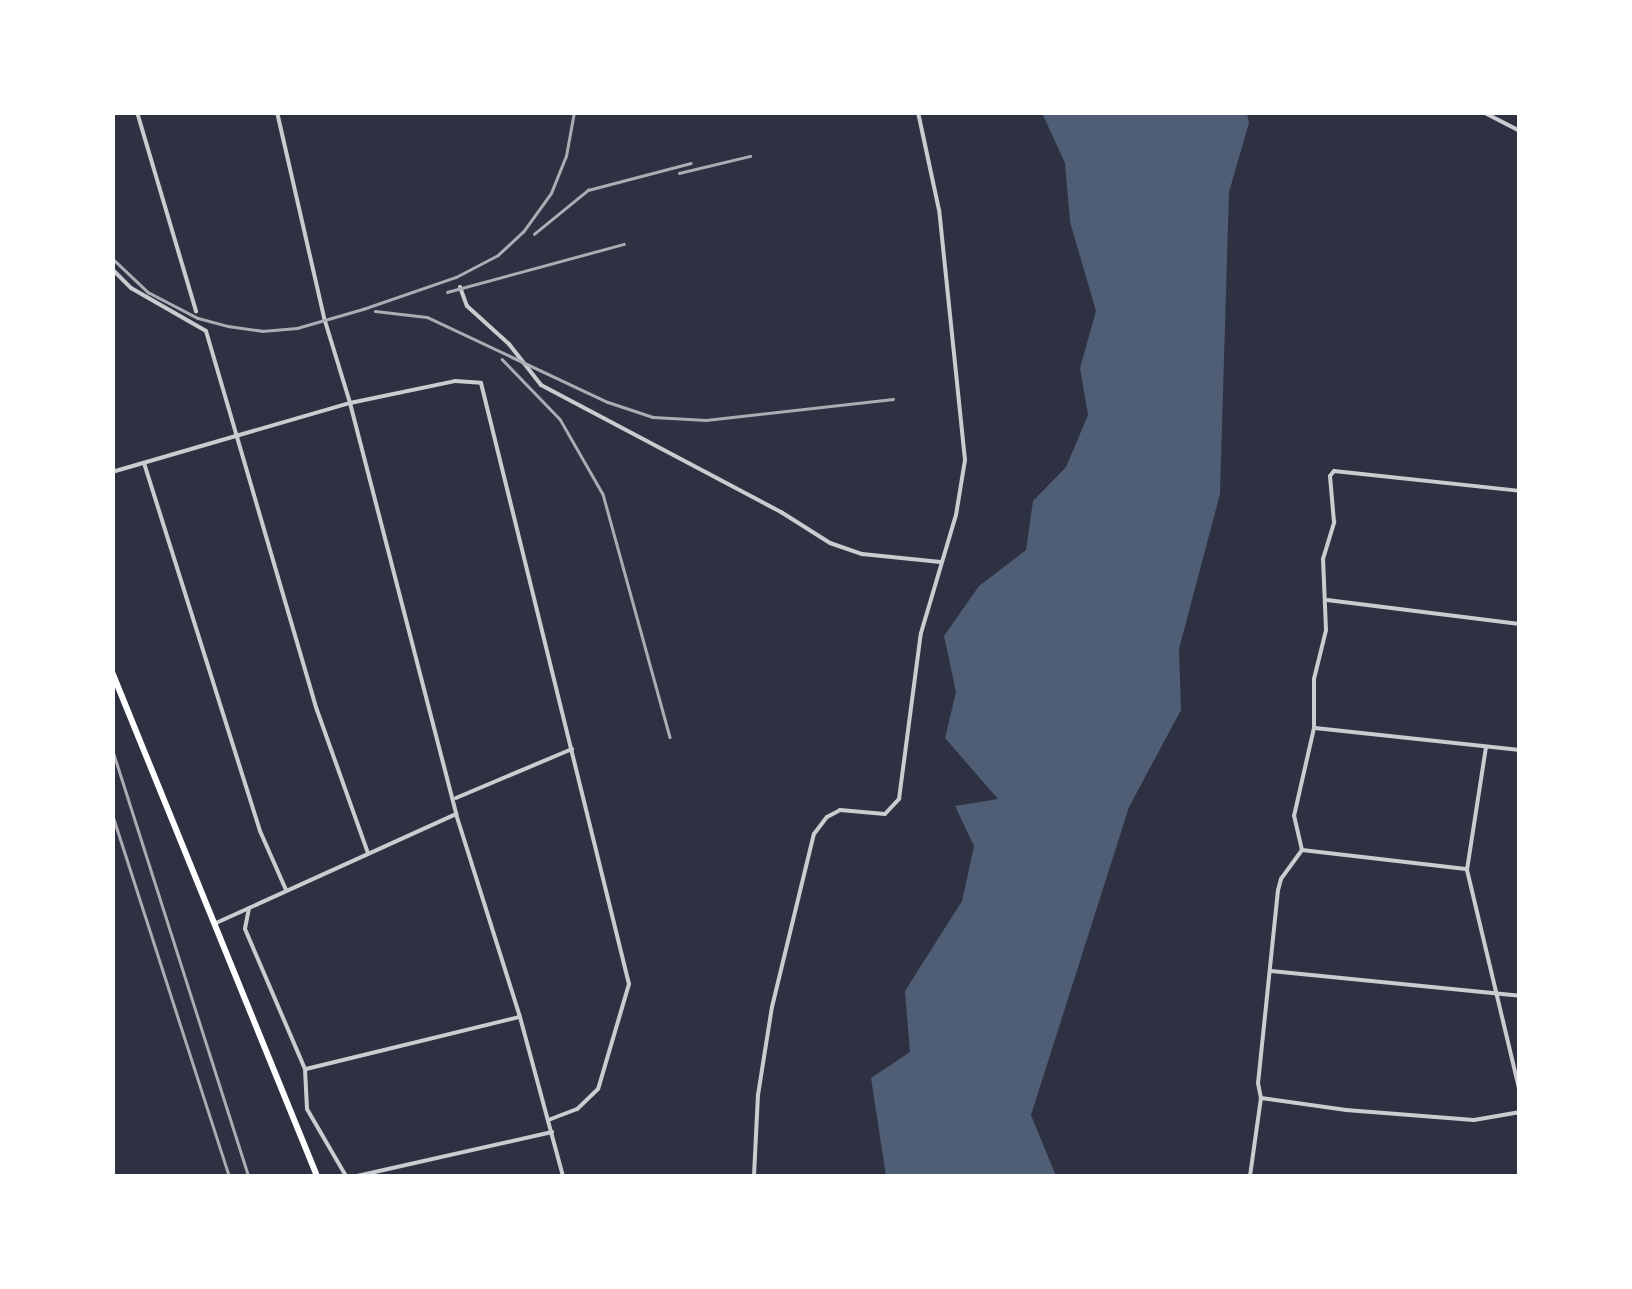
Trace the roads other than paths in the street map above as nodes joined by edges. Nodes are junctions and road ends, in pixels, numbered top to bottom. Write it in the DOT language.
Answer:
graph roads {
  1 [pos="137,112"];
  2 [pos="277,112"];
  3 [pos="918,112"];
  4 [pos="1483,112"];
  5 [pos="1520,132"];
  6 [pos="112,269"];
  7 [pos="460,286"];
  8 [pos="196,311"];
  9 [pos="350,404"];
  10 [pos="239,434"];
  11 [pos="144,463"];
  12 [pos="112,472"];
  13 [pos="1520,491"];
  14 [pos="941,562"];
  15 [pos="1327,600"];
  16 [pos="1520,624"];
  17 [pos="112,672"];
  18 [pos="1314,728"];
  19 [pos="1486,747"];
  20 [pos="572,750"];
  21 [pos="1520,750"];
  22 [pos="454,799"];
  23 [pos="456,814"];
  24 [pos="1302,850"];
  25 [pos="368,853"];
  26 [pos="1468,870"];
  27 [pos="286,890"];
  28 [pos="250,908"];
  29 [pos="216,923"];
  30 [pos="1269,971"];
  31 [pos="1496,996"];
  32 [pos="1520,996"];
  33 [pos="520,1016"];
  34 [pos="305,1069"];
  35 [pos="1520,1093"];
  36 [pos="1261,1098"];
  37 [pos="1520,1112"];
  38 [pos="548,1120"];
  39 [pos="552,1132"];
  40 [pos="317,1176"];
  41 [pos="346,1176"];
  42 [pos="357,1176"];
  43 [pos="563,1176"];
  44 [pos="754,1176"];
  45 [pos="1250,1176"];
  1 -- 8 [label="street"];
  2 -- 9 [label="street"];
  3 -- 14 [label="street"];
  4 -- 5 [label="street"];
  6 -- 10 [label="street"];
  7 -- 14 [label="street"];
  9 -- 10 [label="street"];
  9 -- 20 [label="street"];
  9 -- 22 [label="street"];
  10 -- 11 [label="street"];
  10 -- 25 [label="street"];
  11 -- 12 [label="street"];
  11 -- 27 [label="street"];
  13 -- 15 [label="street"];
  14 -- 44 [label="street"];
  15 -- 16 [label="street"];
  15 -- 18 [label="street"];
  17 -- 29 [label="main road"];
  18 -- 19 [label="street"];
  18 -- 24 [label="street"];
  19 -- 21 [label="street"];
  19 -- 26 [label="street"];
  20 -- 22 [label="street"];
  20 -- 38 [label="street"];
  22 -- 23 [label="street"];
  23 -- 25 [label="street"];
  23 -- 33 [label="street"];
  24 -- 26 [label="street"];
  24 -- 30 [label="street"];
  25 -- 27 [label="street"];
  26 -- 31 [label="street"];
  27 -- 28 [label="street"];
  28 -- 29 [label="street"];
  28 -- 34 [label="street"];
  29 -- 40 [label="main road"];
  30 -- 31 [label="street"];
  30 -- 36 [label="street"];
  31 -- 32 [label="street"];
  31 -- 35 [label="street"];
  33 -- 34 [label="street"];
  33 -- 38 [label="street"];
  34 -- 41 [label="street"];
  36 -- 37 [label="street"];
  36 -- 45 [label="street"];
  38 -- 39 [label="street"];
  39 -- 42 [label="street"];
  39 -- 43 [label="street"];
}
